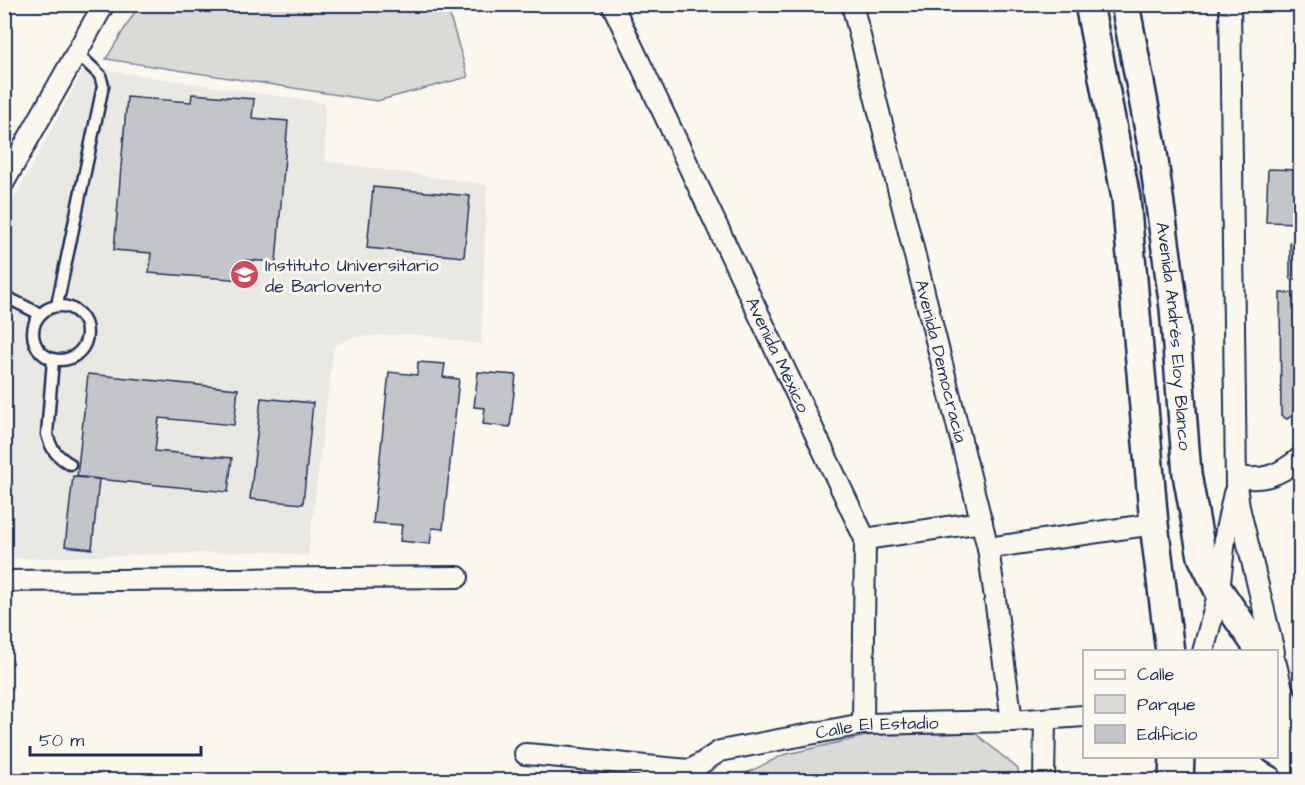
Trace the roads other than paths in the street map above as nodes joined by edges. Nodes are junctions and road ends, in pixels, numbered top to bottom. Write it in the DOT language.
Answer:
graph roads {
  1 [pos="104,4"];
  2 [pos="612,4"];
  3 [pos="852,4"];
  4 [pos="1089,4"];
  5 [pos="1125,4"];
  6 [pos="1230,4"];
  7 [pos="77,53"];
  8 [pos="4,182"];
  9 [pos="4,296"];
  10 [pos="57,305"];
  11 [pos="40,314"];
  12 [pos="53,360"];
  13 [pos="1300,458"];
  14 [pos="70,464"];
  15 [pos="1236,481"];
  16 [pos="982,522"];
  17 [pos="1154,524"];
  18 [pos="865,538"];
  19 [pos="988,548"];
  20 [pos="458,577"];
  21 [pos="4,581"];
  22 [pos="1219,591"];
  23 [pos="1170,650"];
  24 [pos="1203,650"];
  25 [pos="1259,650"];
  26 [pos="1274,650"];
  27 [pos="1278,677"];
  28 [pos="1281,696"];
  29 [pos="1083,716"];
  30 [pos="1045,719"];
  31 [pos="1012,721"];
  32 [pos="863,724"];
  33 [pos="525,754"];
  34 [pos="1177,758"];
  35 [pos="1290,762"];
  36 [pos="686,775"];
  37 [pos="1044,780"];
  38 [pos="1176,780"];
  1 -- 7 [label="street"];
  2 -- 18 [label="street, Avenida México"];
  3 -- 16 [label="street, Avenida Democracia"];
  4 -- 17 [label="main road, Avenida Andrés Eloy Blanco"];
  5 -- 22 [label="main road, Avenida Andrés Eloy Blanco"];
  6 -- 15 [label="street"];
  7 -- 8 [label="street"];
  7 -- 10 [label="lane"];
  9 -- 11 [label="lane"];
  10 -- 11 [label="lane"];
  10 -- 12 [label="lane"];
  11 -- 12 [label="lane"];
  12 -- 14 [label="lane"];
  13 -- 15 [label="street"];
  15 -- 22 [label="street"];
  15 -- 26 [label="street"];
  16 -- 18 [label="street"];
  16 -- 19 [label="street, Avenida Democracia"];
  17 -- 19 [label="street"];
  17 -- 23 [label="main road, Avenida Andrés Eloy Blanco"];
  18 -- 32 [label="street, Avenida México"];
  19 -- 31 [label="street, Avenida Democracia"];
  20 -- 21 [label="street"];
  22 -- 24 [label="street"];
  22 -- 25 [label="main road, Avenida Andrés Eloy Blanco"];
  27 -- 28 [label="street"];
  28 -- 35 [label="main road"];
  29 -- 30 [label="street, Calle El Estadio"];
  30 -- 31 [label="street, Calle El Estadio"];
  30 -- 37 [label="street"];
  31 -- 32 [label="street, Calle El Estadio"];
  32 -- 36 [label="street, Calle El Estadio"];
  33 -- 36 [label="street"];
  34 -- 38 [label="highway"];
}
